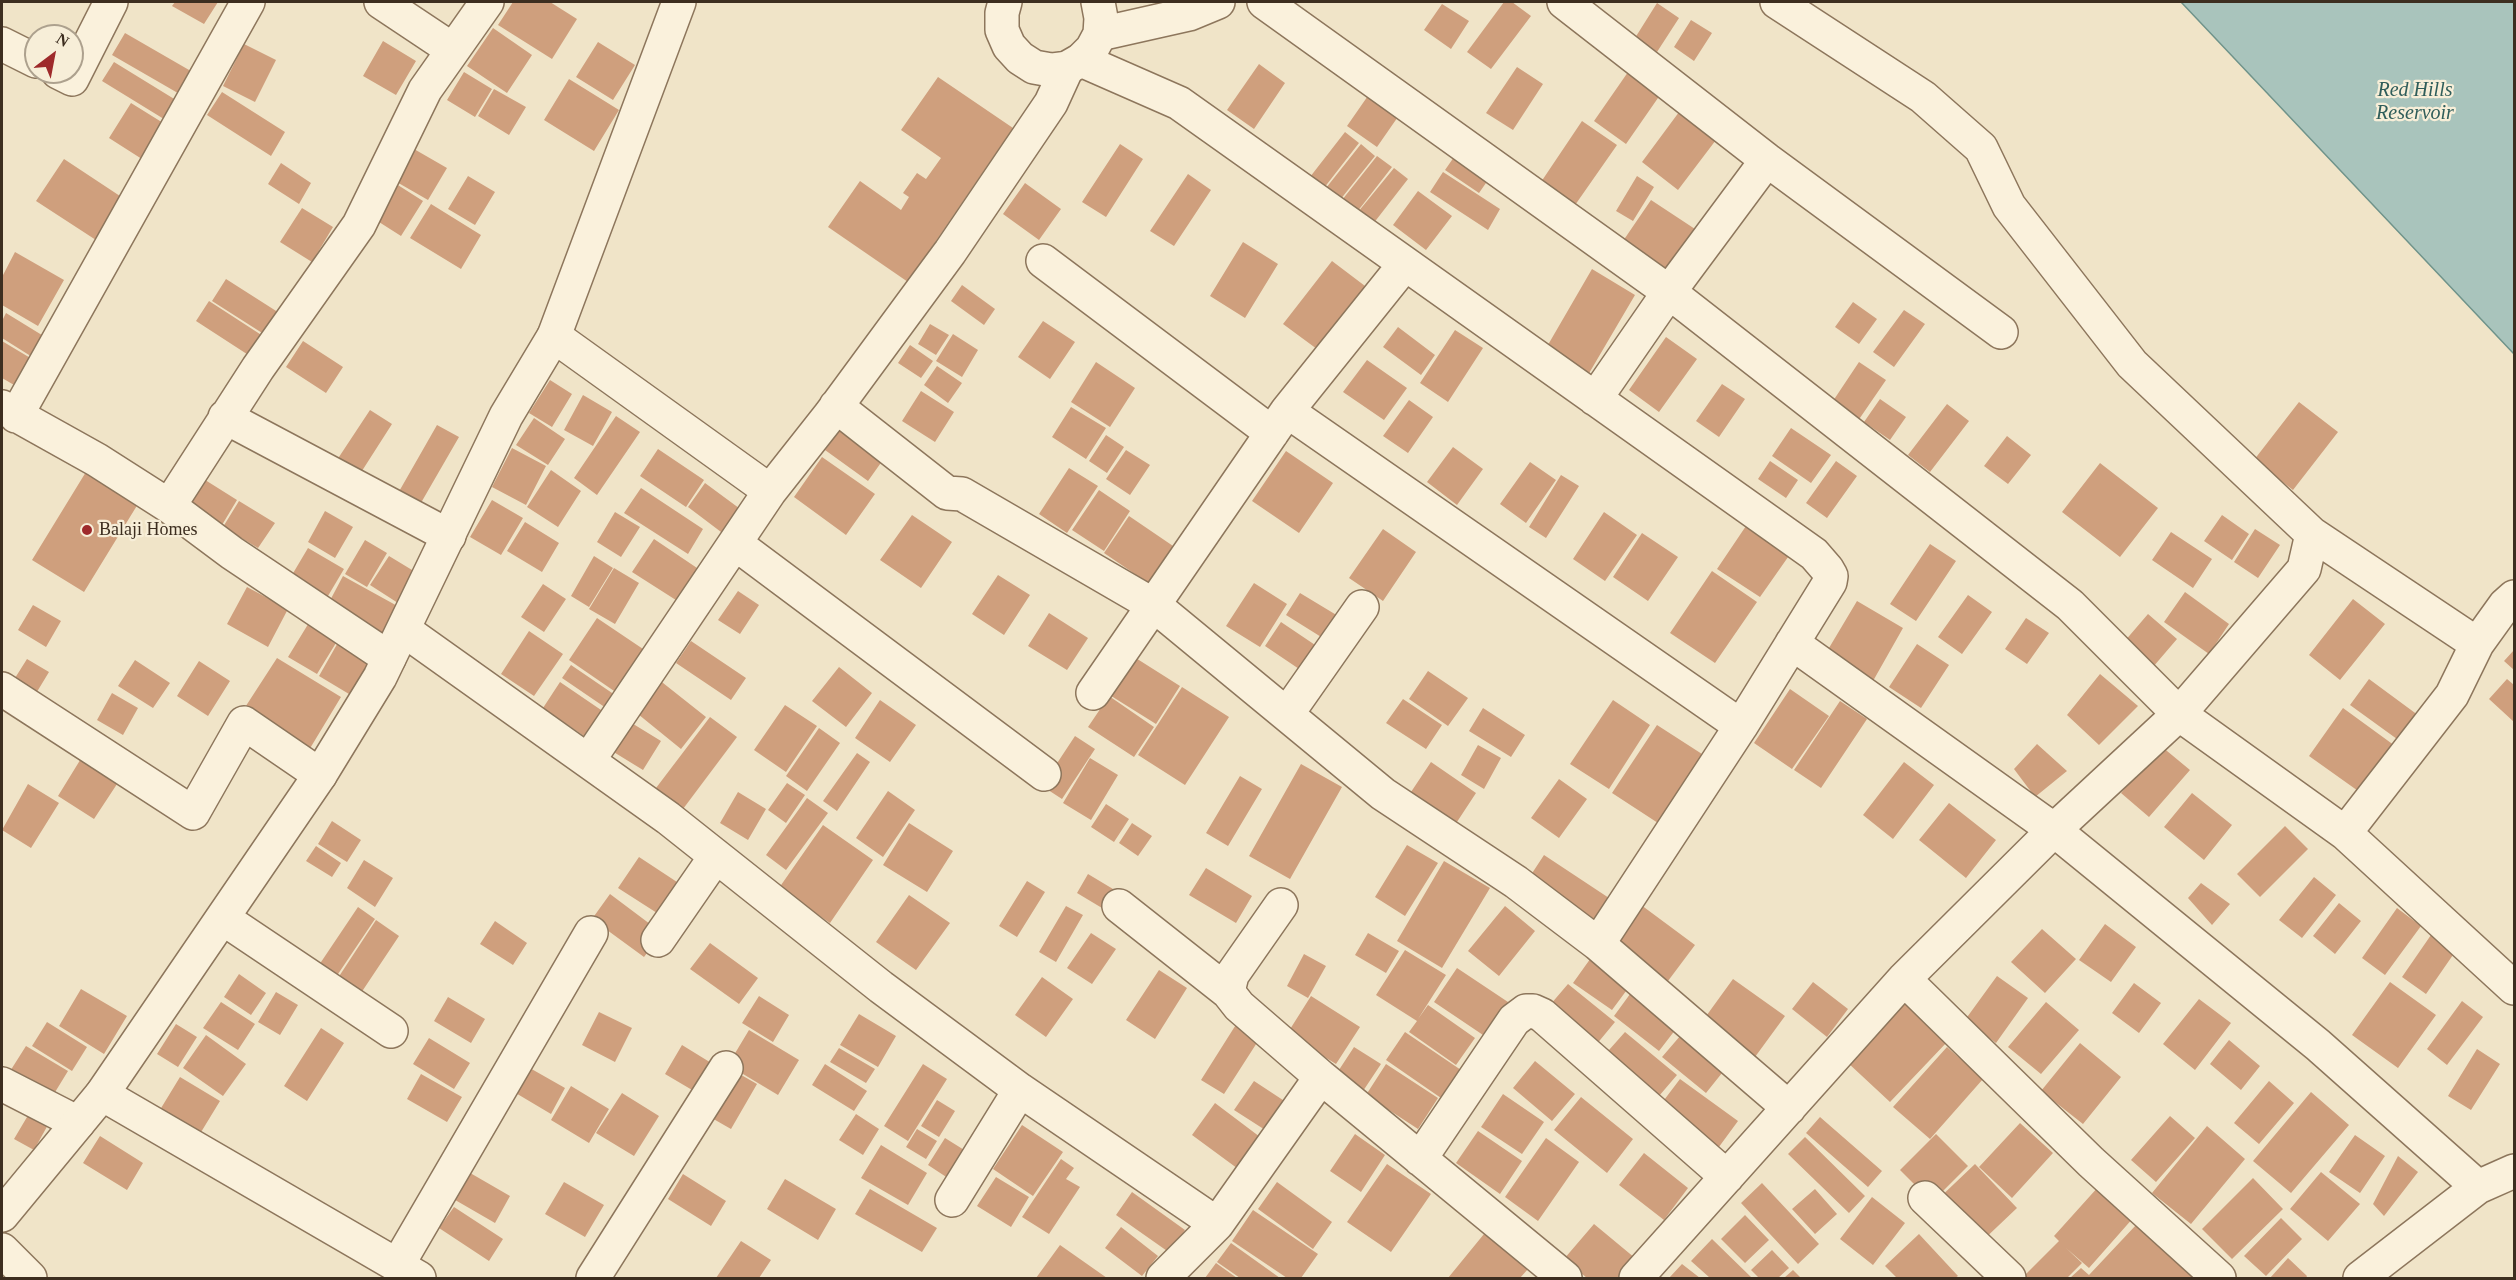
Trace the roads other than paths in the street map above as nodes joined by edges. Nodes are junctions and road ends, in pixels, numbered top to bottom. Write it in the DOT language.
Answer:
graph roads {
  1 [pos="111,2"];
  2 [pos="248,2"];
  3 [pos="381,2"];
  4 [pos="487,2"];
  5 [pos="679,2"];
  6 [pos="1098,2"];
  7 [pos="1218,2"];
  8 [pos="1264,2"];
  9 [pos="1564,2"];
  10 [pos="1777,2"];
  11 [pos="997,5"];
  12 [pos="2,44"];
  13 [pos="453,50"];
  14 [pos="1083,54"];
  15 [pos="24,55"];
  16 [pos="84,55"];
  17 [pos="1767,160"];
  18 [pos="1043,261"];
  19 [pos="1405,264"];
  20 [pos="1669,291"];
  21 [pos="2001,332"];
  22 [pos="554,336"];
  23 [pos="1595,399"];
  24 [pos="836,406"];
  25 [pos="9,412"];
  26 [pos="225,417"];
  27 [pos="1279,422"];
  28 [pos="770,491"];
  29 [pos="169,506"];
  30 [pos="2312,534"];
  31 [pos="449,536"];
  32 [pos="736,544"];
  33 [pos="2514,597"];
  34 [pos="1155,606"];
  35 [pos="1362,607"];
  36 [pos="404,630"];
  37 [pos="1791,643"];
  38 [pos="2477,644"];
  39 [pos="389,658"];
  40 [pos="2,689"];
  41 [pos="1093,693"];
  42 [pos="1287,714"];
  43 [pos="2179,714"];
  44 [pos="1741,726"];
  45 [pos="588,761"];
  46 [pos="1044,774"];
  47 [pos="321,775"];
  48 [pos="2054,830"];
  49 [pos="2345,833"];
  50 [pos="716,856"];
  51 [pos="1281,905"];
  52 [pos="1119,906"];
  53 [pos="224,918"];
  54 [pos="591,933"];
  55 [pos="658,940"];
  56 [pos="1598,944"];
  57 [pos="1904,979"];
  58 [pos="2514,988"];
  59 [pos="1228,992"];
  60 [pos="391,1031"];
  61 [pos="726,1068"];
  62 [pos="1321,1077"];
  63 [pos="2,1084"];
  64 [pos="1020,1090"];
  65 [pos="102,1094"];
  66 [pos="1789,1108"];
  67 [pos="78,1123"];
  68 [pos="1420,1159"];
  69 [pos="2514,1171"];
  70 [pos="1727,1177"];
  71 [pos="2478,1187"];
  72 [pos="1925,1198"];
  73 [pos="952,1200"];
  74 [pos="2,1215"];
  75 [pos="1217,1224"];
  76 [pos="2,1250"];
  77 [pos="408,1272"];
  78 [pos="1991,1272"];
  79 [pos="30,1278"];
  80 [pos="593,1278"];
  81 [pos="1163,1278"];
  82 [pos="1565,1278"];
  83 [pos="1636,1278"];
  84 [pos="2219,1278"];
  85 [pos="2360,1278"];
  1 -- 16 [label="street"];
  2 -- 25 [label="street"];
  3 -- 13 [label="street"];
  4 -- 13 [label="street"];
  5 -- 22 [label="street"];
  6 -- 14 [label="street"];
  7 -- 14 [label="street"];
  8 -- 20 [label="street"];
  9 -- 17 [label="street"];
  10 -- 30 [label="street"];
  11 -- 14 [label="street"];
  12 -- 15 [label="street"];
  13 -- 26 [label="street"];
  14 -- 19 [label="street"];
  14 -- 24 [label="street"];
  17 -- 20 [label="street"];
  17 -- 21 [label="street"];
  18 -- 27 [label="street"];
  19 -- 23 [label="street"];
  19 -- 27 [label="street"];
  20 -- 23 [label="street"];
  20 -- 43 [label="street"];
  22 -- 28 [label="street"];
  22 -- 31 [label="street"];
  23 -- 37 [label="street"];
  24 -- 28 [label="street"];
  24 -- 34 [label="street"];
  25 -- 29 [label="street"];
  26 -- 29 [label="street"];
  26 -- 31 [label="street"];
  27 -- 34 [label="street"];
  27 -- 44 [label="street"];
  28 -- 32 [label="street"];
  29 -- 39 [label="street"];
  30 -- 38 [label="street"];
  30 -- 43 [label="street"];
  31 -- 36 [label="street"];
  32 -- 45 [label="street"];
  32 -- 46 [label="street"];
  33 -- 38 [label="street"];
  34 -- 41 [label="street"];
  34 -- 42 [label="street"];
  35 -- 42 [label="street"];
  36 -- 39 [label="street"];
  36 -- 45 [label="street"];
  37 -- 44 [label="street"];
  37 -- 48 [label="street"];
  38 -- 49 [label="street"];
  39 -- 47 [label="street"];
  40 -- 47 [label="street"];
  42 -- 56 [label="street"];
  43 -- 48 [label="street"];
  43 -- 49 [label="street"];
  44 -- 56 [label="street"];
  45 -- 50 [label="street"];
  47 -- 53 [label="street"];
  48 -- 57 [label="street"];
  48 -- 71 [label="street"];
  49 -- 58 [label="street"];
  50 -- 55 [label="street"];
  50 -- 64 [label="street"];
  51 -- 59 [label="street"];
  52 -- 59 [label="street"];
  53 -- 60 [label="street"];
  53 -- 65 [label="street"];
  54 -- 77 [label="street"];
  56 -- 66 [label="street"];
  57 -- 66 [label="street"];
  57 -- 84 [label="street"];
  59 -- 62 [label="street"];
  61 -- 80 [label="street"];
  62 -- 68 [label="street"];
  62 -- 75 [label="street"];
  63 -- 67 [label="street"];
  64 -- 73 [label="street"];
  64 -- 75 [label="street"];
  65 -- 67 [label="street"];
  65 -- 77 [label="street"];
  66 -- 70 [label="street"];
  67 -- 74 [label="street"];
  68 -- 70 [label="street"];
  68 -- 82 [label="street"];
  69 -- 71 [label="street"];
  70 -- 83 [label="street"];
  71 -- 85 [label="street"];
  72 -- 78 [label="street"];
  75 -- 81 [label="street"];
  76 -- 79 [label="street"];
}
